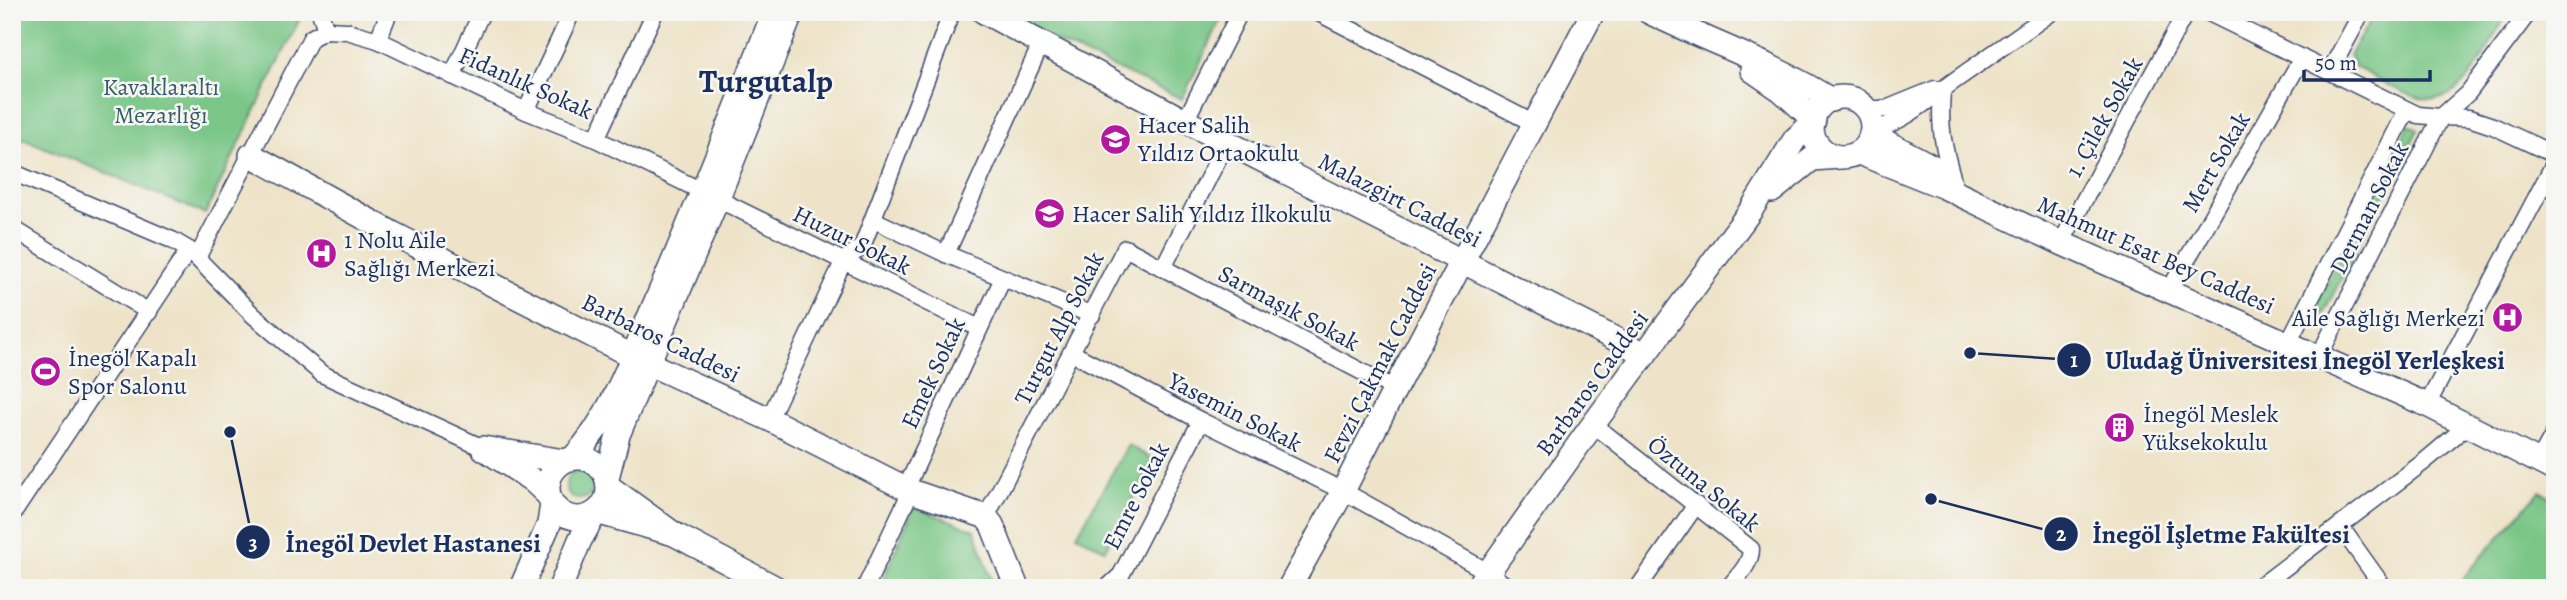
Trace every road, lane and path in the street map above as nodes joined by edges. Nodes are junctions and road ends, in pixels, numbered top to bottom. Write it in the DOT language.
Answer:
graph roads {
  1 [pos="320,12"];
  2 [pos="389,12"];
  3 [pos="482,12"];
  4 [pos="572,12"];
  5 [pos="655,12"];
  6 [pos="774,12"];
  7 [pos="792,12"];
  8 [pos="952,12"];
  9 [pos="985,12"];
  10 [pos="1240,12"];
  11 [pos="1317,12"];
  12 [pos="1593,12"];
  13 [pos="2052,12"];
  14 [pos="2186,12"];
  15 [pos="2207,12"];
  16 [pos="2362,12"];
  17 [pos="2529,12"];
  18 [pos="1656,14"];
  19 [pos="1011,19"];
  20 [pos="326,30"];
  21 [pos="1702,38"];
  22 [pos="378,40"];
  23 [pos="1041,44"];
  24 [pos="2302,58"];
  25 [pos="2330,71"];
  26 [pos="453,76"];
  27 [pos="1947,88"];
  28 [pos="1831,100"];
  29 [pos="1866,108"];
  30 [pos="2407,110"];
  31 [pos="526,111"];
  32 [pos="2441,117"];
  33 [pos="1185,121"];
  34 [pos="1813,122"];
  35 [pos="1535,124"];
  36 [pos="596,139"];
  37 [pos="1227,141"];
  38 [pos="1860,144"];
  39 [pos="251,155"];
  40 [pos="2555,155"];
  41 [pos="2555,162"];
  42 [pos="12,173"];
  43 [pos="1953,180"];
  44 [pos="710,197"];
  45 [pos="1751,210"];
  46 [pos="2001,215"];
  47 [pos="874,220"];
  48 [pos="12,229"];
  49 [pos="2061,243"];
  50 [pos="193,254"];
  51 [pos="946,254"];
  52 [pos="844,260"];
  53 [pos="1462,261"];
  54 [pos="1163,268"];
  55 [pos="1003,278"];
  56 [pos="2170,289"];
  57 [pos="149,312"];
  58 [pos="1093,315"];
  59 [pos="979,328"];
  60 [pos="2288,343"];
  61 [pos="1072,353"];
  62 [pos="1645,354"];
  63 [pos="2319,356"];
  64 [pos="640,360"];
  65 [pos="1395,389"];
  66 [pos="2427,405"];
  67 [pos="769,419"];
  68 [pos="1201,421"];
  69 [pos="1593,424"];
  70 [pos="2469,424"];
  71 [pos="2555,432"];
  72 [pos="483,448"];
  73 [pos="569,459"];
  74 [pos="2547,466"];
  75 [pos="607,482"];
  76 [pos="908,489"];
  77 [pos="1343,491"];
  78 [pos="550,500"];
  79 [pos="1696,505"];
  80 [pos="596,512"];
  81 [pos="12,516"];
  82 [pos="986,516"];
  83 [pos="2340,526"];
  84 [pos="674,534"];
  85 [pos="1482,580"];
  86 [pos="521,588"];
  87 [pos="559,588"];
  88 [pos="776,588"];
  89 [pos="865,588"];
  90 [pos="1017,588"];
  91 [pos="1107,588"];
  92 [pos="1289,588"];
  93 [pos="1509,588"];
  94 [pos="1638,588"];
  95 [pos="1728,588"];
  96 [pos="2258,588"];
  97 [pos="2384,588"];
  1 -- 20 [label="street"];
  2 -- 22 [label="street"];
  3 -- 26 [label="street"];
  4 -- 31 [label="street"];
  5 -- 36 [label="street"];
  6 -- 44 [label="main road"];
  7 -- 44 [label="main road"];
  8 -- 47 [label="street"];
  9 -- 19 [label="main road, Malazgirt Caddesi"];
  10 -- 33 [label="street"];
  11 -- 35 [label="street"];
  12 -- 35 [label="main road, Fevzi Çakmak Caddesi"];
  13 -- 27 [label="street"];
  14 -- 49 [label="street, 1. Çilek Sokak"];
  15 -- 24 [label="street"];
  16 -- 25 [label="street"];
  17 -- 32 [label="street"];
  18 -- 21 [label="main road"];
  19 -- 23 [label="main road, Malazgirt Caddesi"];
  20 -- 22 [label="street, Fidanlık Sokak"];
  20 -- 39 [label="street"];
  21 -- 28 [label="main road"];
  21 -- 34 [label="main road"];
  22 -- 26 [label="street, Fidanlık Sokak"];
  23 -- 33 [label="main road, Malazgirt Caddesi"];
  23 -- 51 [label="street"];
  24 -- 25 [label="street"];
  24 -- 56 [label="street, Mert Sokak"];
  25 -- 30 [label="street"];
  26 -- 31 [label="street, Fidanlık Sokak"];
  27 -- 29 [label="street"];
  27 -- 38 [label="street"];
  27 -- 43 [label="street"];
  28 -- 29 [label="main road"];
  28 -- 34 [label="main road"];
  29 -- 38 [label="main road"];
  30 -- 32 [label="street"];
  30 -- 60 [label="street"];
  31 -- 36 [label="street, Fidanlık Sokak"];
  32 -- 40 [label="street"];
  32 -- 63 [label="street, Derman Sokak"];
  33 -- 37 [label="main road, Malazgirt Caddesi"];
  34 -- 38 [label="main road"];
  34 -- 45 [label="main road"];
  35 -- 53 [label="main road, Fevzi Çakmak Caddesi"];
  36 -- 44 [label="street, Fidanlık Sokak"];
  37 -- 53 [label="main road, Malazgirt Caddesi"];
  37 -- 54 [label="street"];
  38 -- 43 [label="main road"];
  38 -- 45 [label="main road"];
  38 -- 46 [label="main road"];
  39 -- 50 [label="street"];
  39 -- 64 [label="main road, Barbaros Caddesi"];
  41 -- 66 [label="street"];
  42 -- 50 [label="street"];
  43 -- 46 [label="main road"];
  44 -- 52 [label="street, Huzur Sokak"];
  44 -- 64 [label="main road"];
  45 -- 62 [label="main road, Barbaros Caddesi"];
  46 -- 49 [label="main road, Mahmut Esat Bey Caddesi"];
  47 -- 51 [label="street"];
  47 -- 52 [label="street"];
  48 -- 57 [label="street"];
  49 -- 56 [label="main road, Mahmut Esat Bey Caddesi"];
  50 -- 57 [label="street"];
  50 -- 72 [label="street"];
  51 -- 55 [label="street"];
  52 -- 59 [label="street, Huzur Sokak"];
  52 -- 67 [label="street"];
  53 -- 62 [label="main road, Malazgirt Caddesi"];
  53 -- 65 [label="main road, Fevzi Çakmak Caddesi"];
  54 -- 58 [label="street, Turgut Alp Sokak"];
  54 -- 65 [label="street, Sarmaşık Sokak"];
  55 -- 58 [label="street"];
  55 -- 59 [label="street, Emek Sokak"];
  56 -- 60 [label="main road, Mahmut Esat Bey Caddesi"];
  57 -- 81 [label="street"];
  58 -- 61 [label="street, Turgut Alp Sokak"];
  59 -- 76 [label="street, Emek Sokak"];
  60 -- 63 [label="main road, Mahmut Esat Bey Caddesi"];
  61 -- 68 [label="street, Yasemin Sokak"];
  61 -- 82 [label="street, Turgut Alp Sokak"];
  62 -- 69 [label="main road, Barbaros Caddesi"];
  63 -- 66 [label="main road, Mahmut Esat Bey Caddesi"];
  64 -- 67 [label="main road, Barbaros Caddesi"];
  64 -- 73 [label="main road"];
  64 -- 75 [label="main road"];
  65 -- 77 [label="main road, Fevzi Çakmak Caddesi"];
  66 -- 70 [label="main road, Mahmut Esat Bey Caddesi"];
  67 -- 76 [label="main road, Barbaros Caddesi"];
  68 -- 77 [label="street, Yasemin Sokak"];
  68 -- 91 [label="street, Emre Sokak"];
  69 -- 79 [label="street, Öztuna Sokak"];
  69 -- 85 [label="main road, Barbaros Caddesi"];
  70 -- 74 [label="main road, Mahmut Esat Bey Caddesi"];
  70 -- 83 [label="street"];
  71 -- 74 [label="street"];
  72 -- 73 [label="main road"];
  72 -- 78 [label="main road"];
  73 -- 75 [label="main road"];
  73 -- 78 [label="main road"];
  75 -- 80 [label="main road"];
  75 -- 84 [label="main road"];
  76 -- 82 [label="main road, Barbaros Caddesi"];
  76 -- 89 [label="street, Emek Sokak"];
  77 -- 85 [label="street, Yasemin Sokak"];
  77 -- 92 [label="main road, Fevzi Çakmak Caddesi"];
  78 -- 80 [label="main road"];
  78 -- 86 [label="main road"];
  79 -- 94 [label="street"];
  79 -- 95 [label="street, Öztuna Sokak"];
  80 -- 84 [label="main road"];
  80 -- 87 [label="main road"];
  82 -- 90 [label="main road"];
  83 -- 96 [label="street"];
  83 -- 97 [label="street"];
  84 -- 88 [label="main road"];
  85 -- 93 [label="street, Yasemin Sokak"];
}
